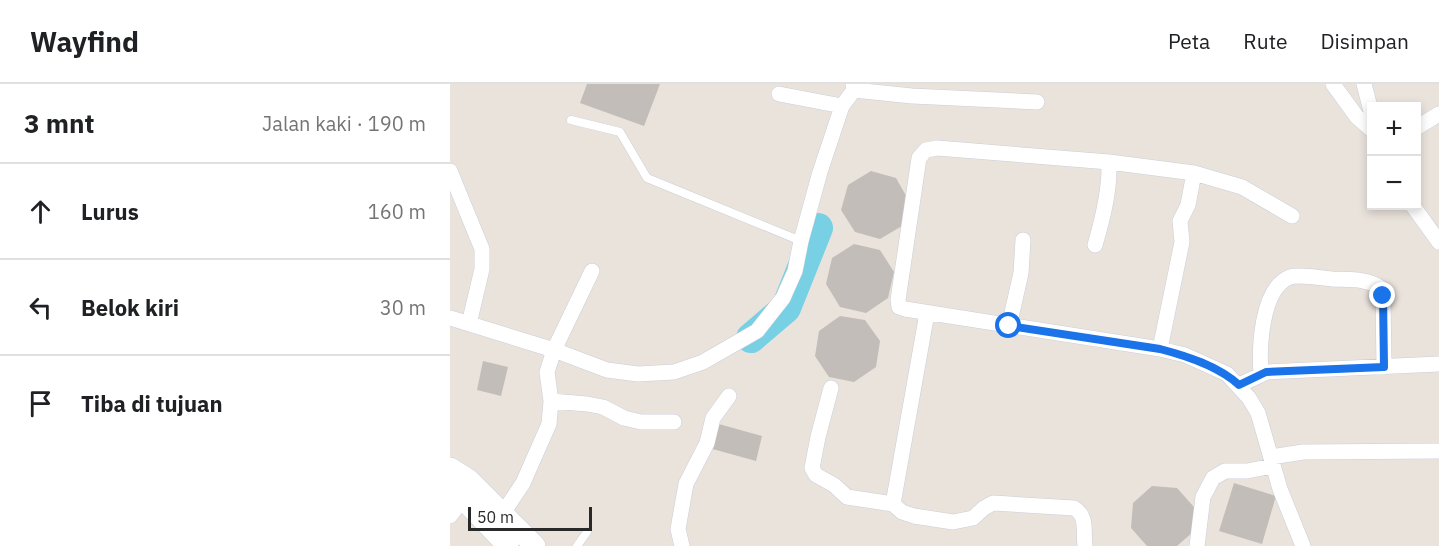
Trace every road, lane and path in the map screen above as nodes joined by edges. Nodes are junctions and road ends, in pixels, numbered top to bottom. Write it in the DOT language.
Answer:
graph roads {
  1 [pos="1333,84"];
  2 [pos="1364,84"];
  3 [pos="853,87"];
  4 [pos="913,90"];
  5 [pos="778,94"];
  6 [pos="1037,102"];
  7 [pos="1368,102"];
  8 [pos="843,106"];
  9 [pos="1439,114"];
  10 [pos="571,120"];
  11 [pos="1421,125"];
  12 [pos="1367,126"];
  13 [pos="1109,162"];
  14 [pos="450,171"];
  15 [pos="1194,173"];
  16 [pos="1416,210"];
  17 [pos="1292,216"];
  18 [pos="801,240"];
  19 [pos="1023,240"];
  20 [pos="1439,242"];
  21 [pos="1095,245"];
  22 [pos="592,271"];
  23 [pos="927,313"];
  24 [pos="450,318"];
  25 [pos="469,324"];
  26 [pos="1009,326"];
  27 [pos="1160,349"];
  28 [pos="553,353"];
  29 [pos="1439,364"];
  30 [pos="1384,367"];
  31 [pos="1261,374"];
  32 [pos="1239,385"];
  33 [pos="831,388"];
  34 [pos="729,396"];
  35 [pos="551,401"];
  36 [pos="674,423"];
  37 [pos="1439,451"];
  38 [pos="1272,461"];
  39 [pos="450,468"];
  40 [pos="457,495"];
  41 [pos="893,504"];
  42 [pos="503,513"];
  43 [pos="450,516"];
  44 [pos="587,532"];
  45 [pos="508,546"];
  46 [pos="535,546"];
  47 [pos="577,546"];
  48 [pos="682,546"];
  49 [pos="1086,546"];
  50 [pos="1197,546"];
  51 [pos="1303,546"];
  1 -- 12 [label="street"];
  2 -- 7 [label="street"];
  3 -- 4 [label="street"];
  3 -- 8 [label="street"];
  4 -- 6 [label="street"];
  5 -- 8 [label="street"];
  8 -- 18 [label="street"];
  9 -- 11 [label="street"];
  10 -- 18 [label="lane"];
  13 -- 15 [label="street"];
  13 -- 21 [label="street"];
  13 -- 23 [label="street"];
  14 -- 25 [label="street"];
  15 -- 17 [label="street"];
  15 -- 27 [label="street"];
  16 -- 20 [label="street"];
  18 -- 28 [label="street"];
  19 -- 26 [label="street"];
  22 -- 28 [label="street"];
  23 -- 26 [label="street"];
  23 -- 41 [label="street"];
  24 -- 25 [label="street"];
  25 -- 28 [label="street"];
  26 -- 27 [label="street"];
  27 -- 32 [label="street"];
  28 -- 35 [label="street"];
  29 -- 30 [label="street"];
  30 -- 31 [label="street"];
  30 -- 31 [label="street"];
  31 -- 32 [label="street"];
  32 -- 38 [label="street"];
  33 -- 41 [label="street"];
  34 -- 48 [label="street"];
  35 -- 36 [label="street"];
  35 -- 42 [label="street"];
  37 -- 38 [label="street"];
  38 -- 50 [label="street"];
  38 -- 51 [label="street"];
  39 -- 42 [label="main road"];
  40 -- 43 [label="street"];
  40 -- 45 [label="main road"];
  41 -- 49 [label="street"];
  42 -- 46 [label="main road"];
  44 -- 47 [label="lane"];
}
